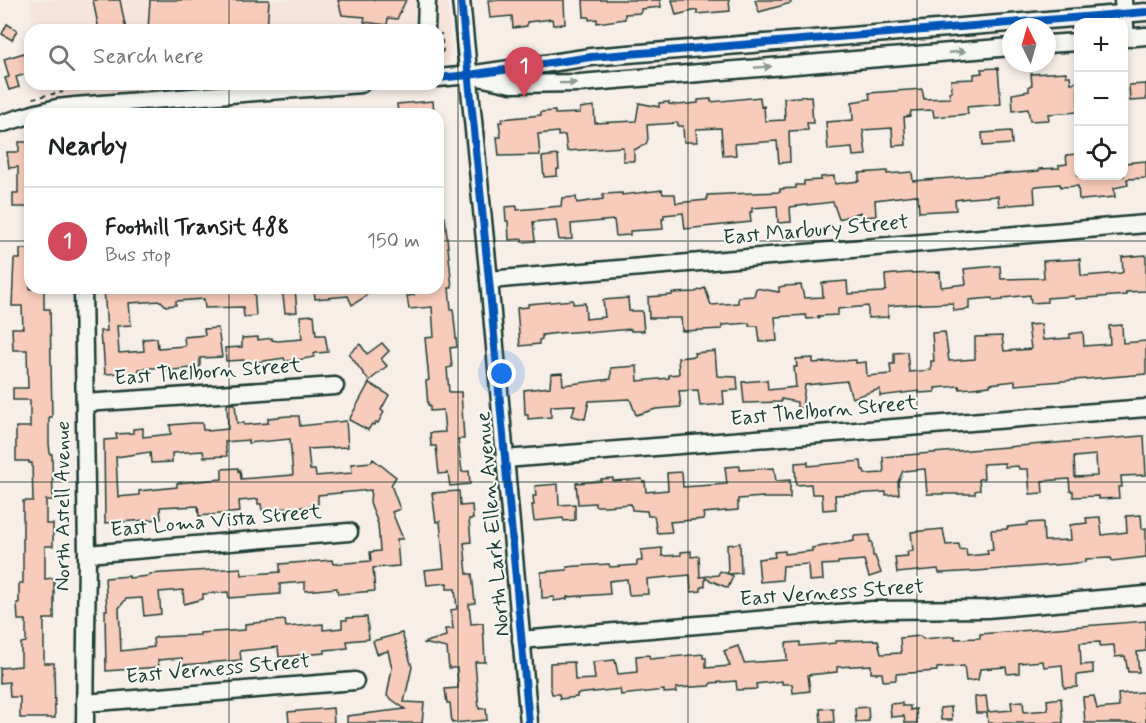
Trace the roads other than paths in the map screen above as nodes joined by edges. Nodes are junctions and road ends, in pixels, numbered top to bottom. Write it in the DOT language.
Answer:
graph roads {
  1 [pos="427,0"];
  2 [pos="461,0"];
  3 [pos="1123,6"];
  4 [pos="1146,12"];
  5 [pos="426,24"];
  6 [pos="1146,36"];
  7 [pos="1128,38"];
  8 [pos="1074,42"];
  9 [pos="1056,43"];
  10 [pos="1002,48"];
  11 [pos="469,75"];
  12 [pos="444,77"];
  13 [pos="220,90"];
  14 [pos="90,108"];
  15 [pos="24,116"];
  16 [pos="0,124"];
  17 [pos="1146,224"];
  18 [pos="489,280"];
  19 [pos="83,294"];
  20 [pos="335,386"];
  21 [pos="85,404"];
  22 [pos="1146,408"];
  23 [pos="505,459"];
  24 [pos="349,532"];
  25 [pos="87,554"];
  26 [pos="1146,595"];
  27 [pos="521,640"];
  28 [pos="355,681"];
  29 [pos="85,703"];
  30 [pos="85,723"];
  31 [pos="529,723"];
  1 -- 5 [label="street"];
  2 -- 11 [label="street, North Lark Ellen Avenue"];
  3 -- 4 [label="street"];
  3 -- 11 [label="street"];
  6 -- 7 [label="street"];
  8 -- 9 [label="street"];
  11 -- 10 [label="street, one-way"];
  11 -- 12 [label="street"];
  11 -- 18 [label="street, North Lark Ellen Avenue"];
  13 -- 14 [label="street"];
  15 -- 16 [label="street"];
  17 -- 18 [label="street, East Marbury Street"];
  18 -- 23 [label="street, North Lark Ellen Avenue"];
  19 -- 21 [label="street, North Astell Avenue"];
  20 -- 21 [label="street, East Thelborn Street"];
  21 -- 25 [label="street, North Astell Avenue"];
  22 -- 23 [label="street, East Thelborn Street"];
  23 -- 27 [label="street, North Lark Ellen Avenue"];
  24 -- 25 [label="street, East Loma Vista Street"];
  25 -- 29 [label="street, North Astell Avenue"];
  26 -- 27 [label="street, East Verness Street"];
  27 -- 31 [label="street, North Lark Ellen Avenue"];
  28 -- 29 [label="street, East Verness Street"];
  29 -- 30 [label="street, North Astell Avenue"];
}
